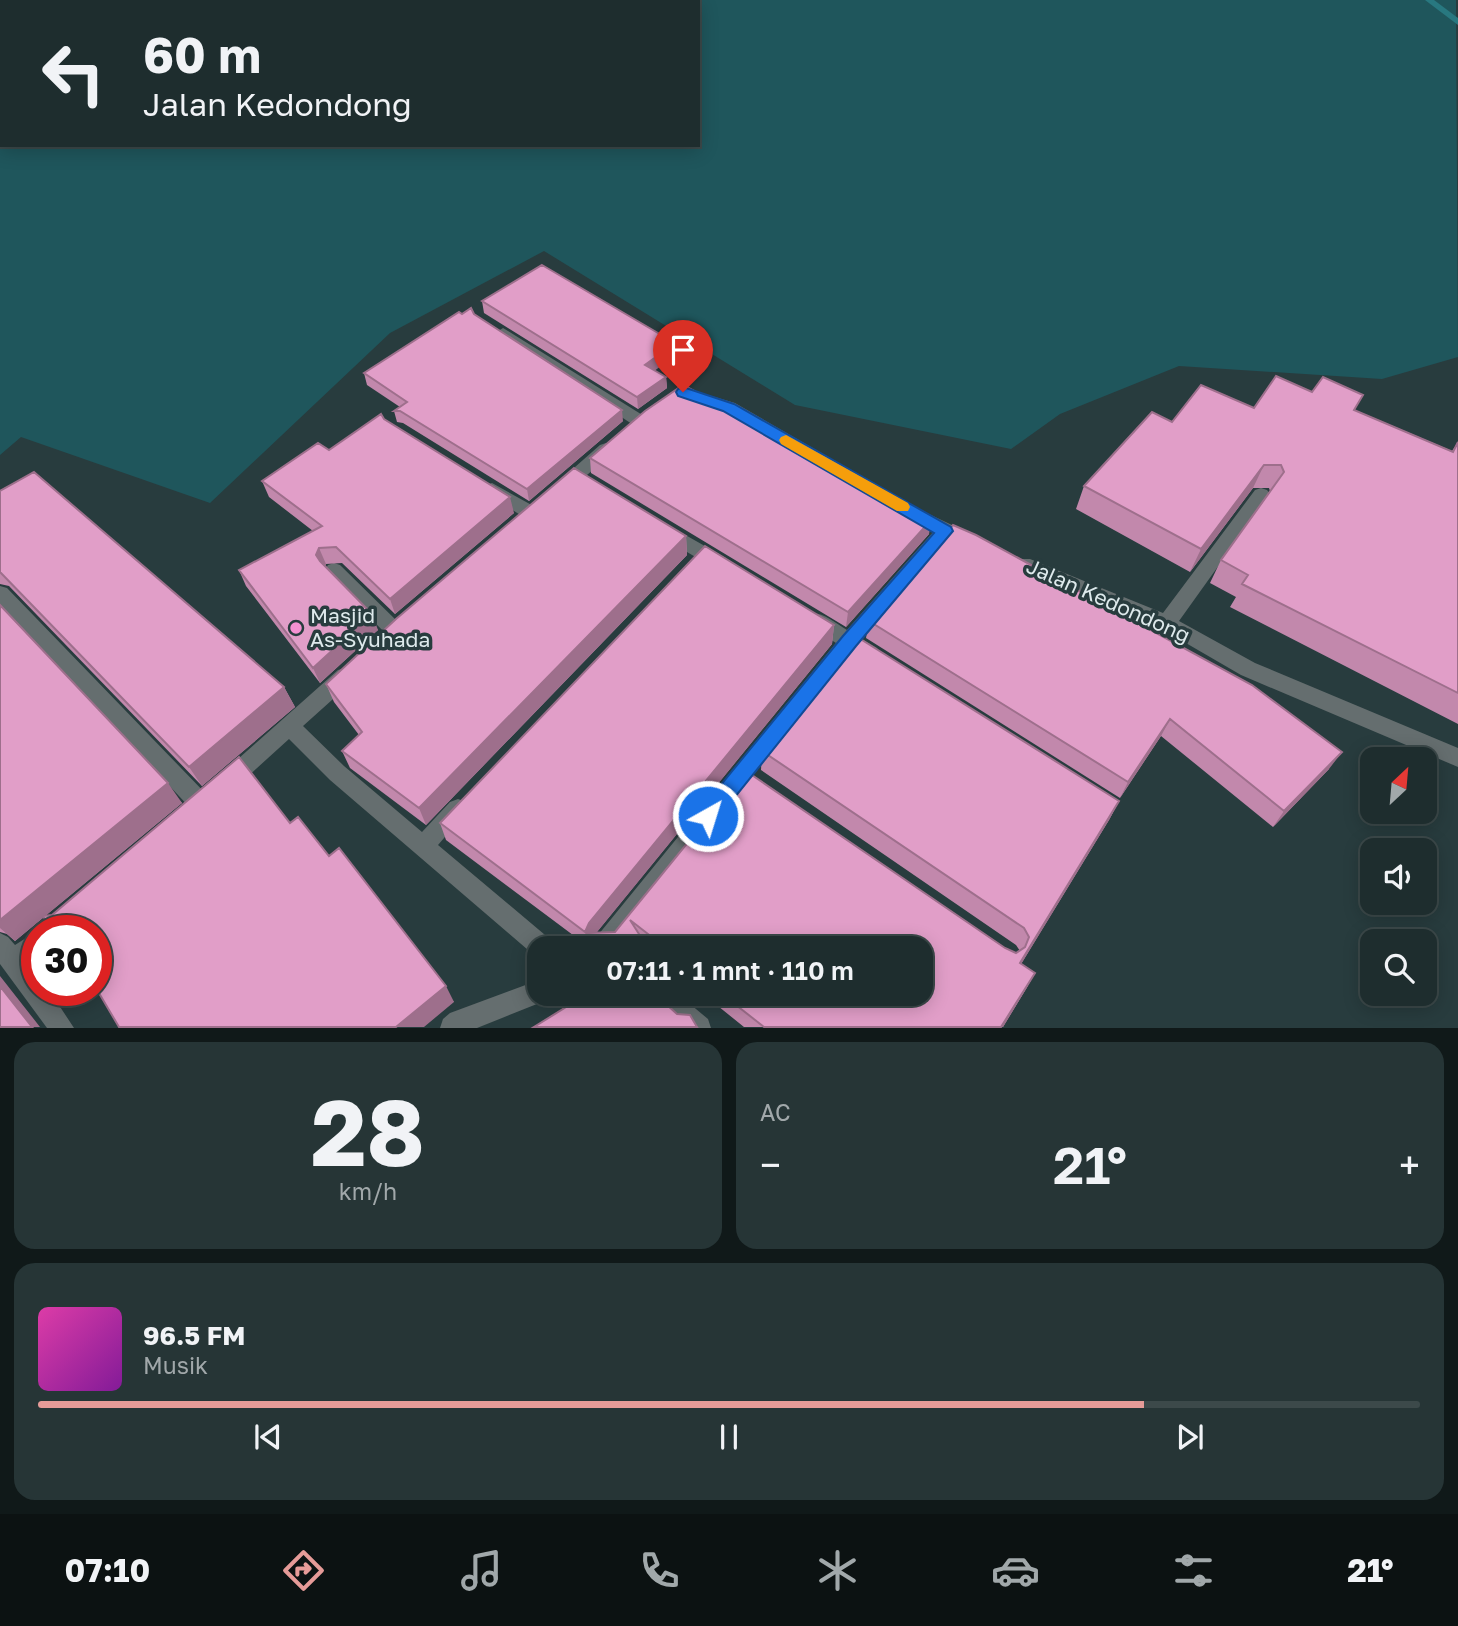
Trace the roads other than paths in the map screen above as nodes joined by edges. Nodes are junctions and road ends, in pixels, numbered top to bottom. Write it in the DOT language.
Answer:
graph roads {
  1 [pos="494,327"];
  2 [pos="683,392"];
  3 [pos="655,408"];
  4 [pos="628,429"];
  5 [pos="825,463"];
  6 [pos="475,478"];
  7 [pos="1261,494"];
  8 [pos="897,504"];
  9 [pos="645,518"];
  10 [pos="945,531"];
  11 [pos="982,547"];
  12 [pos="1007,557"];
  13 [pos="334,570"];
  14 [pos="737,573"];
  15 [pos="0,593"];
  16 [pos="793,607"];
  17 [pos="1167,623"];
  18 [pos="849,641"];
  19 [pos="375,647"];
  20 [pos="884,663"];
  21 [pos="356,665"];
  22 [pos="290,726"];
  23 [pos="1458,758"];
  24 [pos="743,772"];
  25 [pos="765,788"];
  26 [pos="468,798"];
  27 [pos="201,804"];
  28 [pos="181,821"];
  29 [pos="422,847"];
  30 [pos="529,936"];
  31 [pos="614,936"];
  32 [pos="7,953"];
  33 [pos="527,996"];
  34 [pos="674,1006"];
  35 [pos="62,1027"];
  36 [pos="452,1027"];
  37 [pos="699,1027"];
  1 -- 4 [label="street"];
  2 -- 5 [label="street"];
  3 -- 4 [label="street"];
  4 -- 6 [label="street"];
  7 -- 17 [label="street"];
  8 -- 10 [label="street"];
  9 -- 14 [label="street"];
  10 -- 11 [label="street"];
  10 -- 18 [label="street"];
  12 -- 17 [label="street, Jalan Kedondong"];
  13 -- 19 [label="street"];
  15 -- 27 [label="street"];
  16 -- 18 [label="street"];
  17 -- 23 [label="street, Jalan Kedondong"];
  18 -- 20 [label="street"];
  18 -- 24 [label="street"];
  21 -- 22 [label="street"];
  22 -- 27 [label="street"];
  22 -- 29 [label="street"];
  24 -- 25 [label="street"];
  24 -- 31 [label="street"];
  26 -- 29 [label="street"];
  27 -- 28 [label="street"];
  29 -- 30 [label="street"];
  32 -- 35 [label="street"];
  33 -- 36 [label="street"];
  34 -- 37 [label="street"];
}
